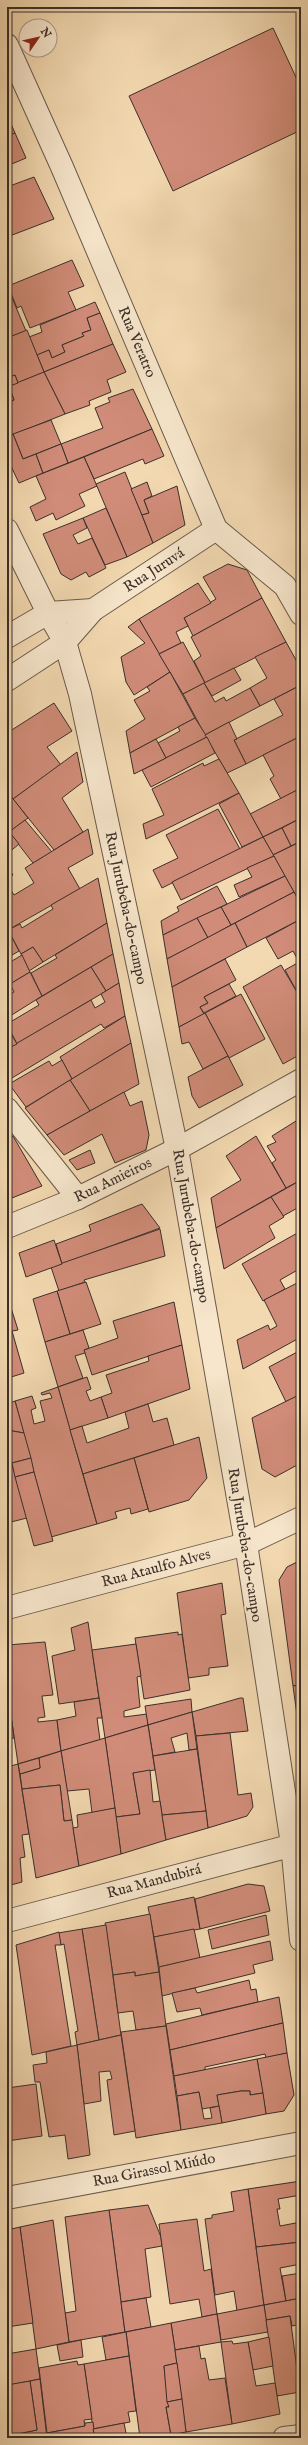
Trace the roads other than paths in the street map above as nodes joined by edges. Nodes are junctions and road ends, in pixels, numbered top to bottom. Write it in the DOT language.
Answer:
graph roads {
  1 [pos="7,45"];
  2 [pos="216,529"];
  3 [pos="7,530"];
  4 [pos="293,584"];
  5 [pos="93,610"];
  6 [pos="48,613"];
  7 [pos="301,614"];
  8 [pos="7,637"];
  9 [pos="65,642"];
  10 [pos="7,680"];
  11 [pos="301,1080"];
  12 [pos="7,1109"];
  13 [pos="178,1149"];
  14 [pos="78,1198"];
  15 [pos="7,1226"];
  16 [pos="301,1518"];
  17 [pos="246,1544"];
  18 [pos="7,1608"];
  19 [pos="297,1843"];
  20 [pos="7,1921"];
  21 [pos="301,1940"];
  22 [pos="301,2142"];
  23 [pos="7,2198"];
  24 [pos="301,2436"];
  25 [pos="284,2438"];
  1 -- 2 [label="street, Rua Veratro"];
  2 -- 4 [label="street, Rua Veratro"];
  2 -- 5 [label="street, Rua Juruvá"];
  3 -- 6 [label="street, Rua Jurubeba-do-campo"];
  4 -- 7 [label="street, Rua Veratro"];
  5 -- 6 [label="street, Rua Juruvá"];
  5 -- 9 [label="street, Rua Juruvá"];
  6 -- 8 [label="street"];
  6 -- 9 [label="street, Rua Jurubeba-do-campo"];
  9 -- 10 [label="street, Rua Juruvá"];
  9 -- 13 [label="street, Rua Jurubeba-do-campo"];
  11 -- 13 [label="street, Rua Amieiros"];
  12 -- 14 [label="street"];
  13 -- 14 [label="street, Rua Amieiros"];
  13 -- 17 [label="street, Rua Jurubeba-do-campo"];
  14 -- 15 [label="street, Rua Amieiros"];
  16 -- 17 [label="street, Rua Ataulfo Alves"];
  17 -- 18 [label="street, Rua Ataulfo Alves"];
  17 -- 19 [label="street, Rua Jurubeba-do-campo"];
  19 -- 20 [label="street, Rua Mandubirá"];
  19 -- 21 [label="street, Rua Jurubeba-do-campo"];
  22 -- 23 [label="street, Rua Girassol Miúdo"];
  24 -- 25 [label="street"];
}
